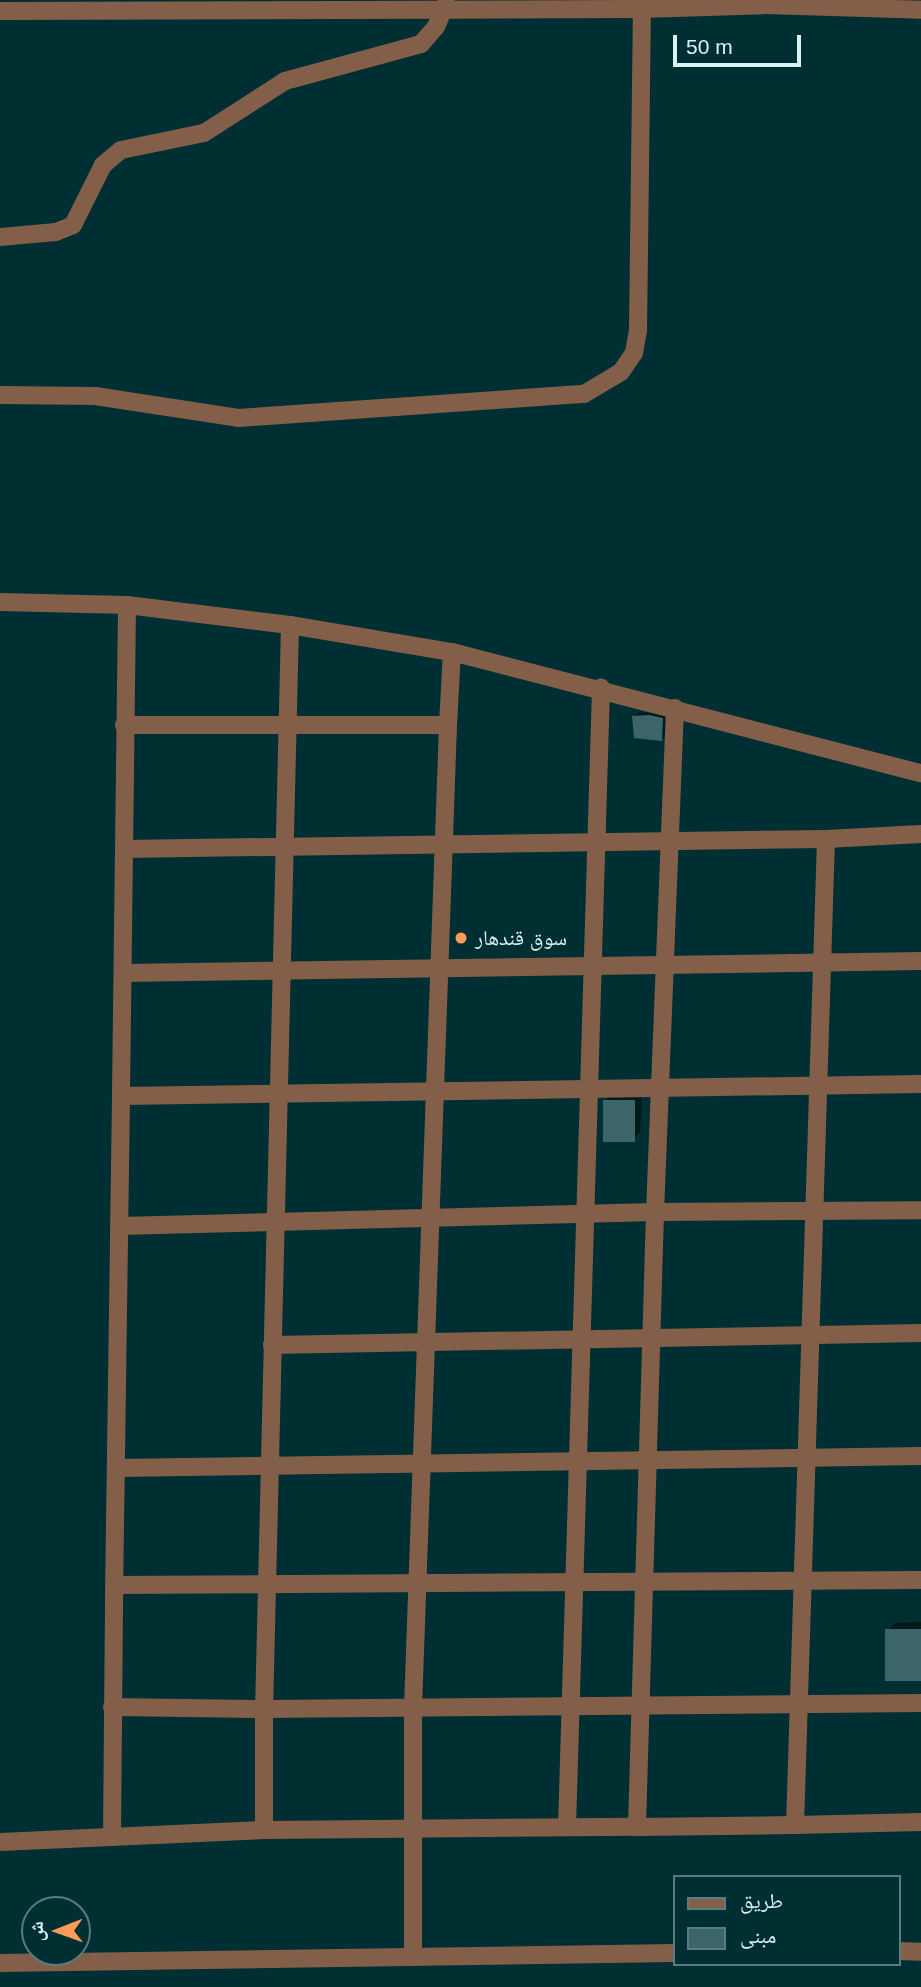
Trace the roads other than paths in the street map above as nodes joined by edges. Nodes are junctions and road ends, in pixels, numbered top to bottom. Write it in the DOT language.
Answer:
graph roads {
  1 [pos="766,3"];
  2 [pos="642,5"];
  3 [pos="73,6"];
  4 [pos="445,6"];
  5 [pos="350,7"];
  6 [pos="921,10"];
  7 [pos="0,11"];
  8 [pos="0,237"];
  9 [pos="0,395"];
  10 [pos="0,602"];
  11 [pos="127,605"];
  12 [pos="290,625"];
  13 [pos="453,652"];
  14 [pos="601,688"];
  15 [pos="675,708"];
  16 [pos="288,722"];
  17 [pos="124,725"];
  18 [pos="448,725"];
  19 [pos="921,773"];
  20 [pos="921,834"];
  21 [pos="826,839"];
  22 [pos="593,843"];
  23 [pos="669,843"];
  24 [pos="442,844"];
  25 [pos="284,845"];
  26 [pos="124,849"];
  27 [pos="921,961"];
  28 [pos="820,962"];
  29 [pos="662,965"];
  30 [pos="438,966"];
  31 [pos="591,966"];
  32 [pos="280,970"];
  33 [pos="123,973"];
  34 [pos="921,1084"];
  35 [pos="815,1086"];
  36 [pos="659,1089"];
  37 [pos="586,1090"];
  38 [pos="277,1093"];
  39 [pos="433,1093"];
  40 [pos="121,1096"];
  41 [pos="813,1208"];
  42 [pos="921,1210"];
  43 [pos="655,1212"];
  44 [pos="583,1214"];
  45 [pos="429,1218"];
  46 [pos="275,1222"];
  47 [pos="120,1226"];
  48 [pos="921,1333"];
  49 [pos="807,1335"];
  50 [pos="651,1337"];
  51 [pos="584,1338"];
  52 [pos="425,1340"];
  53 [pos="272,1345"];
  54 [pos="806,1456"];
  55 [pos="921,1456"];
  56 [pos="645,1459"];
  57 [pos="577,1461"];
  58 [pos="421,1464"];
  59 [pos="270,1465"];
  60 [pos="116,1468"];
  61 [pos="642,1580"];
  62 [pos="803,1580"];
  63 [pos="921,1580"];
  64 [pos="575,1581"];
  65 [pos="419,1584"];
  66 [pos="269,1585"];
  67 [pos="114,1586"];
  68 [pos="921,1703"];
  69 [pos="640,1705"];
  70 [pos="800,1705"];
  71 [pos="572,1706"];
  72 [pos="111,1707"];
  73 [pos="413,1707"];
  74 [pos="264,1709"];
  75 [pos="921,1822"];
  76 [pos="795,1825"];
  77 [pos="638,1827"];
  78 [pos="567,1828"];
  79 [pos="413,1829"];
  80 [pos="264,1830"];
  81 [pos="111,1836"];
  82 [pos="0,1842"];
  83 [pos="900,1951"];
  84 [pos="921,1952"];
  85 [pos="673,1953"];
  86 [pos="413,1954"];
  87 [pos="0,1963"];
  1 -- 2 [label="street"];
  1 -- 6 [label="street"];
  2 -- 4 [label="street"];
  2 -- 9 [label="street"];
  3 -- 5 [label="street"];
  3 -- 7 [label="street"];
  4 -- 5 [label="street"];
  4 -- 8 [label="street"];
  10 -- 11 [label="street"];
  11 -- 12 [label="street"];
  11 -- 17 [label="street"];
  12 -- 13 [label="street"];
  12 -- 16 [label="street"];
  13 -- 14 [label="street"];
  13 -- 18 [label="street"];
  14 -- 15 [label="street"];
  14 -- 22 [label="street"];
  15 -- 19 [label="street"];
  15 -- 23 [label="street"];
  16 -- 17 [label="street"];
  16 -- 18 [label="street"];
  16 -- 25 [label="street"];
  17 -- 26 [label="street"];
  18 -- 24 [label="street"];
  20 -- 21 [label="street"];
  21 -- 23 [label="street"];
  21 -- 28 [label="street"];
  22 -- 23 [label="street"];
  22 -- 24 [label="street"];
  22 -- 31 [label="street"];
  23 -- 29 [label="street"];
  24 -- 25 [label="street"];
  24 -- 30 [label="street"];
  25 -- 26 [label="street"];
  25 -- 32 [label="street"];
  26 -- 33 [label="street"];
  27 -- 28 [label="street"];
  28 -- 29 [label="street"];
  28 -- 35 [label="street"];
  29 -- 31 [label="street"];
  29 -- 36 [label="street"];
  30 -- 31 [label="street"];
  30 -- 32 [label="street"];
  30 -- 39 [label="street"];
  31 -- 37 [label="street"];
  32 -- 33 [label="street"];
  32 -- 38 [label="street"];
  33 -- 40 [label="street"];
  34 -- 35 [label="street"];
  35 -- 36 [label="street"];
  35 -- 41 [label="street"];
  36 -- 37 [label="street"];
  36 -- 43 [label="street"];
  37 -- 39 [label="street"];
  37 -- 44 [label="street"];
  38 -- 39 [label="street"];
  38 -- 40 [label="street"];
  38 -- 46 [label="street"];
  39 -- 45 [label="street"];
  40 -- 47 [label="street"];
  41 -- 42 [label="street"];
  41 -- 43 [label="street"];
  41 -- 49 [label="street"];
  43 -- 44 [label="street"];
  43 -- 50 [label="street"];
  44 -- 45 [label="street"];
  44 -- 51 [label="street"];
  45 -- 46 [label="street"];
  45 -- 52 [label="street"];
  46 -- 47 [label="street"];
  46 -- 53 [label="street"];
  47 -- 60 [label="street"];
  48 -- 49 [label="street"];
  49 -- 50 [label="street"];
  49 -- 54 [label="street"];
  50 -- 51 [label="street"];
  50 -- 56 [label="street"];
  51 -- 52 [label="street"];
  51 -- 57 [label="street"];
  52 -- 53 [label="street"];
  52 -- 58 [label="street"];
  53 -- 59 [label="street"];
  54 -- 55 [label="street"];
  54 -- 56 [label="street"];
  54 -- 62 [label="street"];
  56 -- 57 [label="street"];
  56 -- 61 [label="street"];
  57 -- 58 [label="street"];
  57 -- 64 [label="street"];
  58 -- 59 [label="street"];
  58 -- 65 [label="street"];
  59 -- 60 [label="street"];
  59 -- 66 [label="street"];
  60 -- 67 [label="street"];
  61 -- 62 [label="street"];
  61 -- 64 [label="street"];
  61 -- 69 [label="street"];
  62 -- 63 [label="street"];
  62 -- 70 [label="street"];
  64 -- 65 [label="street"];
  64 -- 71 [label="street"];
  65 -- 66 [label="street"];
  65 -- 73 [label="street"];
  66 -- 67 [label="street"];
  66 -- 74 [label="street"];
  67 -- 72 [label="street"];
  68 -- 70 [label="street"];
  69 -- 70 [label="street"];
  69 -- 71 [label="street"];
  69 -- 77 [label="street"];
  70 -- 76 [label="street"];
  71 -- 73 [label="street"];
  71 -- 78 [label="street"];
  72 -- 74 [label="street"];
  72 -- 81 [label="street"];
  73 -- 74 [label="street"];
  73 -- 79 [label="street"];
  74 -- 80 [label="street"];
  75 -- 76 [label="street"];
  76 -- 77 [label="street"];
  77 -- 78 [label="street"];
  78 -- 79 [label="street"];
  79 -- 80 [label="street"];
  79 -- 86 [label="street"];
  80 -- 81 [label="street"];
  81 -- 82 [label="street"];
  83 -- 84 [label="street"];
  85 -- 86 [label="street"];
  86 -- 87 [label="street"];
}
